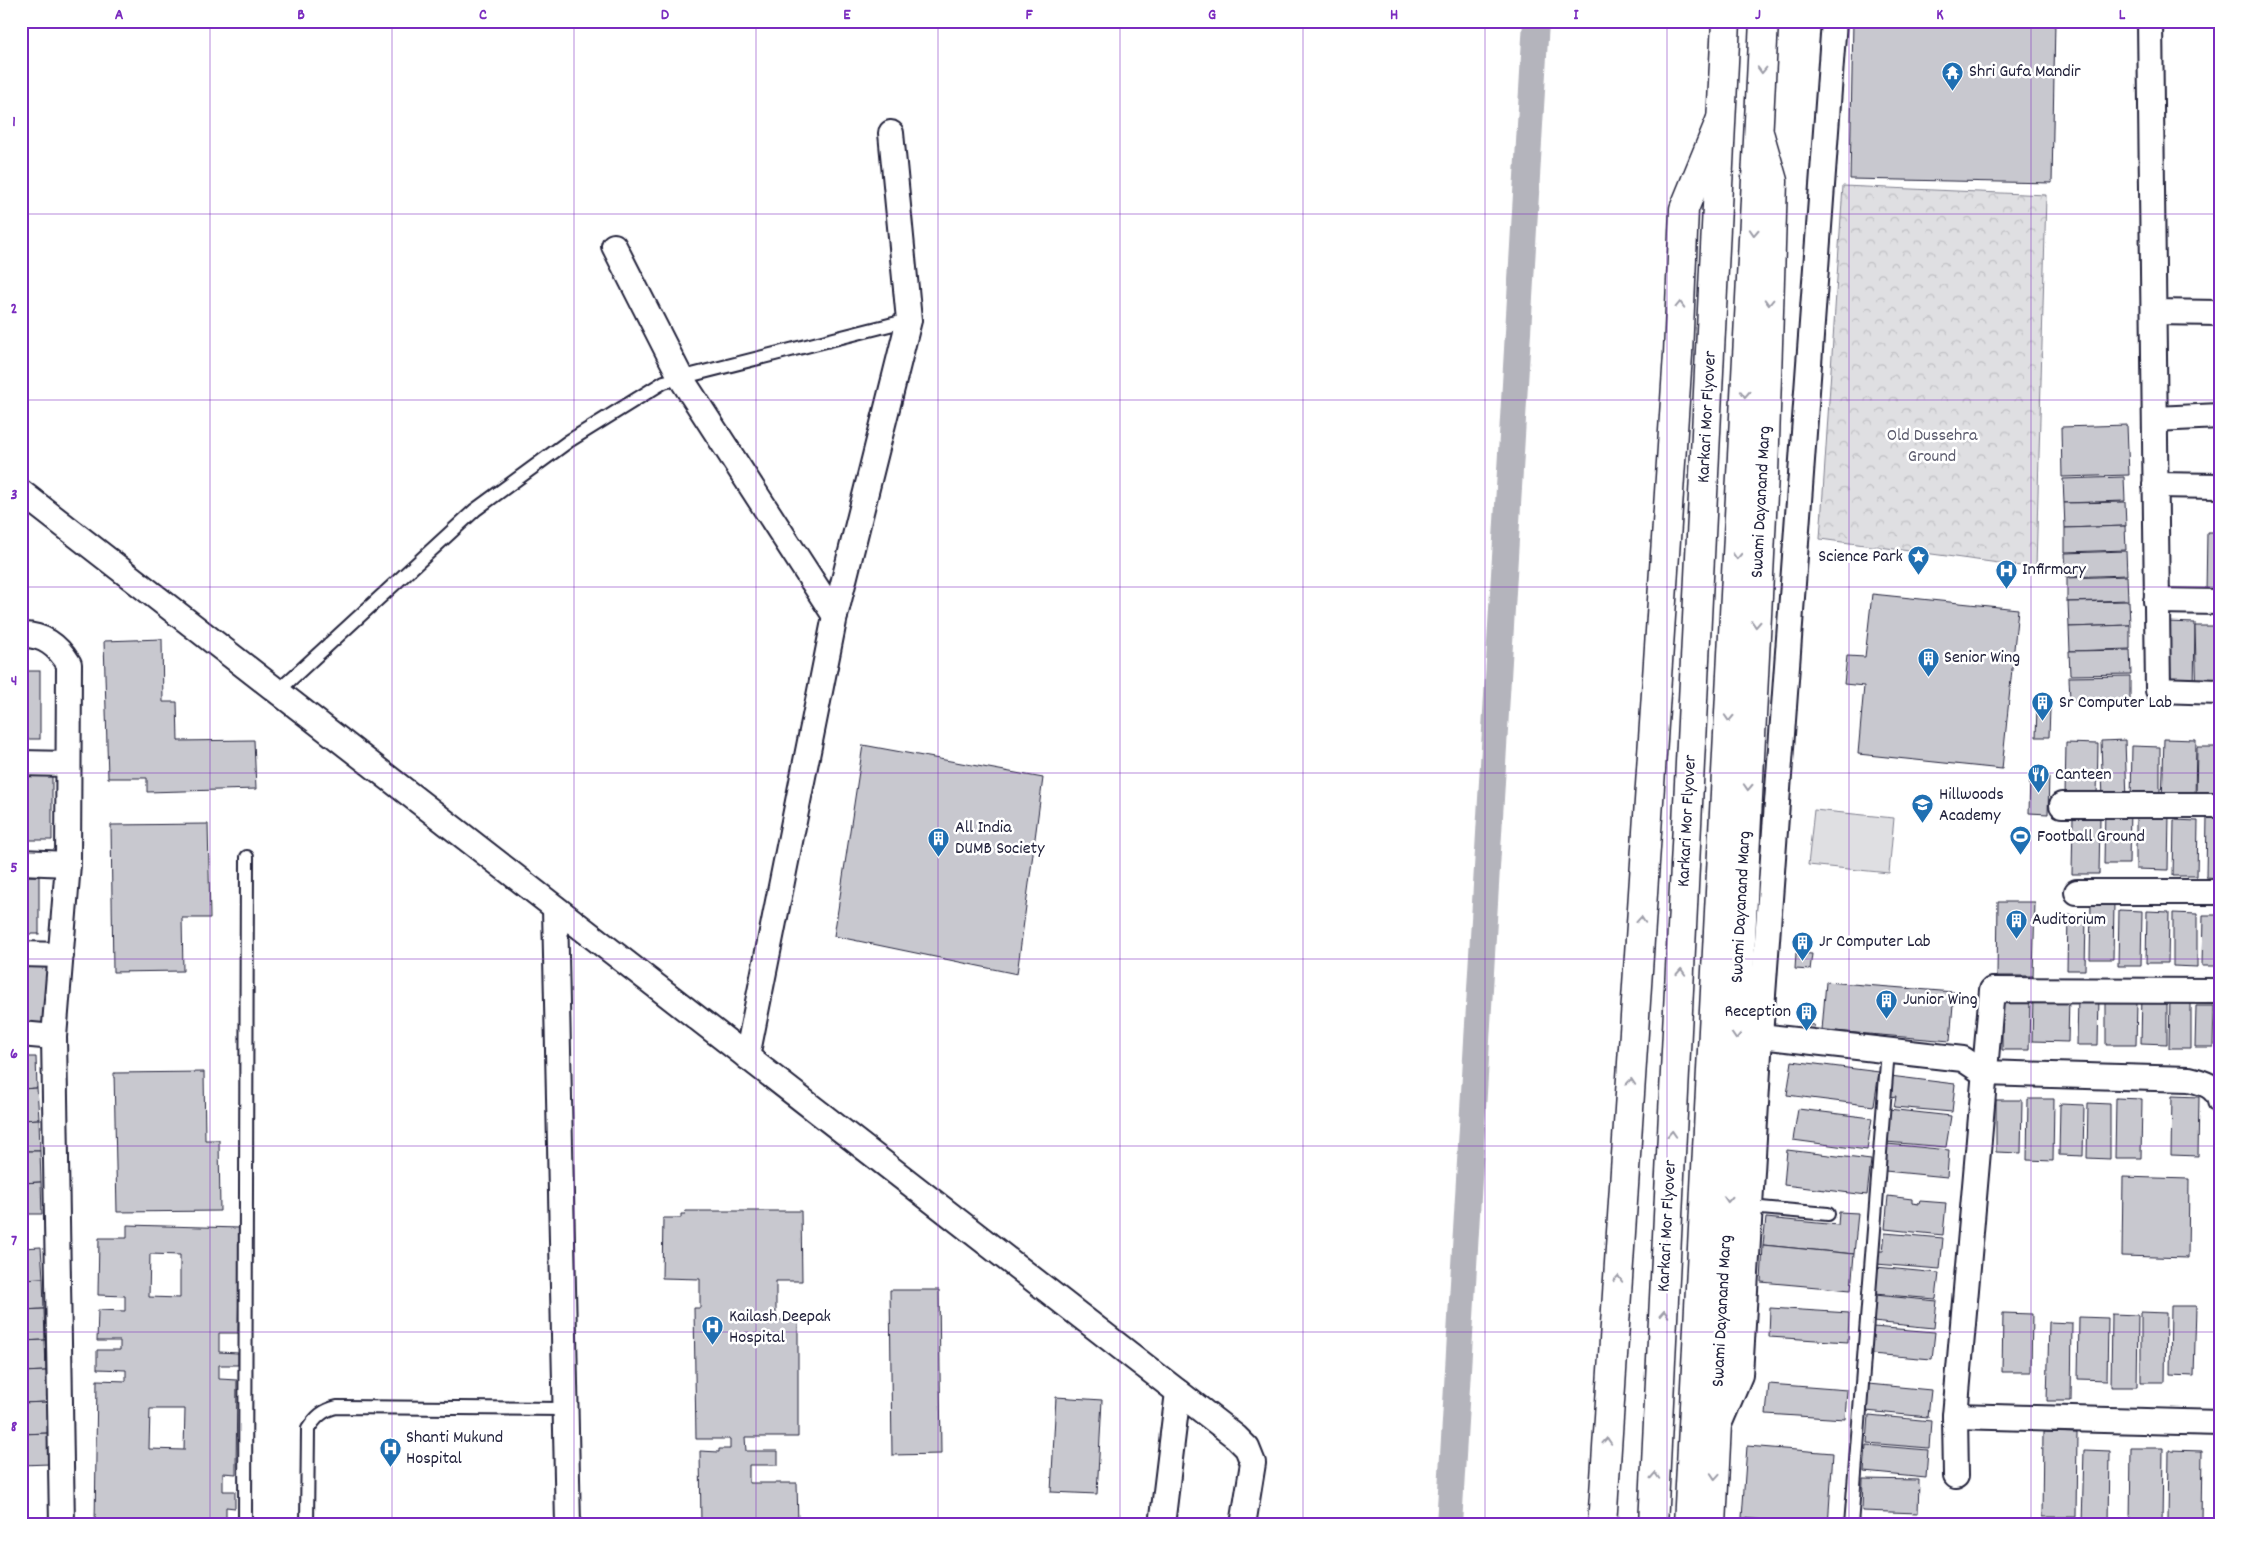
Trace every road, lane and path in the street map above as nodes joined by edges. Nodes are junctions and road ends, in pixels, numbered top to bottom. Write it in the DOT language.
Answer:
graph roads {
  1 [pos="1726,21"];
  2 [pos="1764,21"];
  3 [pos="1834,21"];
  4 [pos="2150,21"];
  5 [pos="1721,117"];
  6 [pos="1759,132"];
  7 [pos="891,133"];
  8 [pos="614,246"];
  9 [pos="2154,312"];
  10 [pos="2220,313"];
  11 [pos="909,320"];
  12 [pos="681,378"];
  13 [pos="2220,416"];
  14 [pos="2155,418"];
  15 [pos="2155,485"];
  16 [pos="2220,486"];
  17 [pos="21,492"];
  18 [pos="2156,601"];
  19 [pos="2220,602"];
  20 [pos="835,616"];
  21 [pos="21,635"];
  22 [pos="277,692"];
  23 [pos="2220,692"];
  24 [pos="21,763"];
  25 [pos="68,764"];
  26 [pos="2062,805"];
  27 [pos="2220,805"];
  28 [pos="247,856"];
  29 [pos="21,862"];
  30 [pos="68,864"];
  31 [pos="2077,892"];
  32 [pos="2220,892"];
  33 [pos="555,908"];
  34 [pos="21,954"];
  35 [pos="61,954"];
  36 [pos="2220,991"];
  37 [pos="21,1034"];
  38 [pos="1760,1036"];
  39 [pos="54,1037"];
  40 [pos="1888,1050"];
  41 [pos="747,1057"];
  42 [pos="1984,1073"];
  43 [pos="2220,1101"];
  44 [pos="1750,1207"];
  45 [pos="1828,1214"];
  46 [pos="1178,1392"];
  47 [pos="566,1409"];
  48 [pos="1955,1416"];
  49 [pos="2220,1423"];
  50 [pos="1718,1427"];
  51 [pos="1956,1476"];
  52 [pos="62,1525"];
  53 [pos="245,1525"];
  54 [pos="307,1525"];
  55 [pos="568,1525"];
  56 [pos="1162,1525"];
  57 [pos="1243,1525"];
  58 [pos="1602,1525"];
  59 [pos="1653,1525"];
  60 [pos="1688,1525"];
  61 [pos="1712,1525"];
  62 [pos="1851,1525"];
  1 -- 5 [label="main road"];
  2 -- 6 [label="main road, one-way"];
  3 -- 38 [label="street"];
  4 -- 9 [label="street"];
  58 -- 5 [label="main road, one-way"];
  59 -- 5 [label="main road, Karkari Mor Flyover, one-way"];
  6 -- 50 [label="main road, Swami Dayanand Marg, one-way"];
  6 -- 60 [label="main road, Karkari Mor Flyover, one-way"];
  7 -- 11 [label="street"];
  8 -- 12 [label="street"];
  9 -- 10 [label="street"];
  9 -- 14 [label="street"];
  11 -- 12 [label="lane"];
  11 -- 20 [label="street"];
  12 -- 20 [label="street"];
  12 -- 22 [label="lane"];
  13 -- 14 [label="street"];
  14 -- 15 [label="street"];
  15 -- 16 [label="street"];
  15 -- 18 [label="street"];
  17 -- 22 [label="street"];
  18 -- 19 [label="street"];
  18 -- 23 [label="street"];
  20 -- 41 [label="street"];
  21 -- 25 [label="street"];
  22 -- 33 [label="street"];
  24 -- 25 [label="street"];
  25 -- 30 [label="street"];
  26 -- 27 [label="street"];
  28 -- 53 [label="lane"];
  29 -- 30 [label="street"];
  30 -- 35 [label="street"];
  31 -- 32 [label="street"];
  33 -- 41 [label="street"];
  33 -- 47 [label="street"];
  34 -- 35 [label="street"];
  35 -- 39 [label="street"];
  36 -- 42 [label="street"];
  37 -- 39 [label="street"];
  38 -- 40 [label="street"];
  38 -- 44 [label="street"];
  39 -- 52 [label="street"];
  40 -- 42 [label="street"];
  40 -- 62 [label="lane"];
  41 -- 46 [label="street"];
  42 -- 43 [label="street"];
  42 -- 48 [label="street"];
  44 -- 45 [label="lane"];
  44 -- 50 [label="street"];
  46 -- 56 [label="street"];
  46 -- 57 [label="street"];
  47 -- 54 [label="lane"];
  47 -- 55 [label="street"];
  48 -- 49 [label="street"];
  48 -- 51 [label="street"];
  50 -- 61 [label="main road, Swami Dayanand Marg, one-way"];
}
